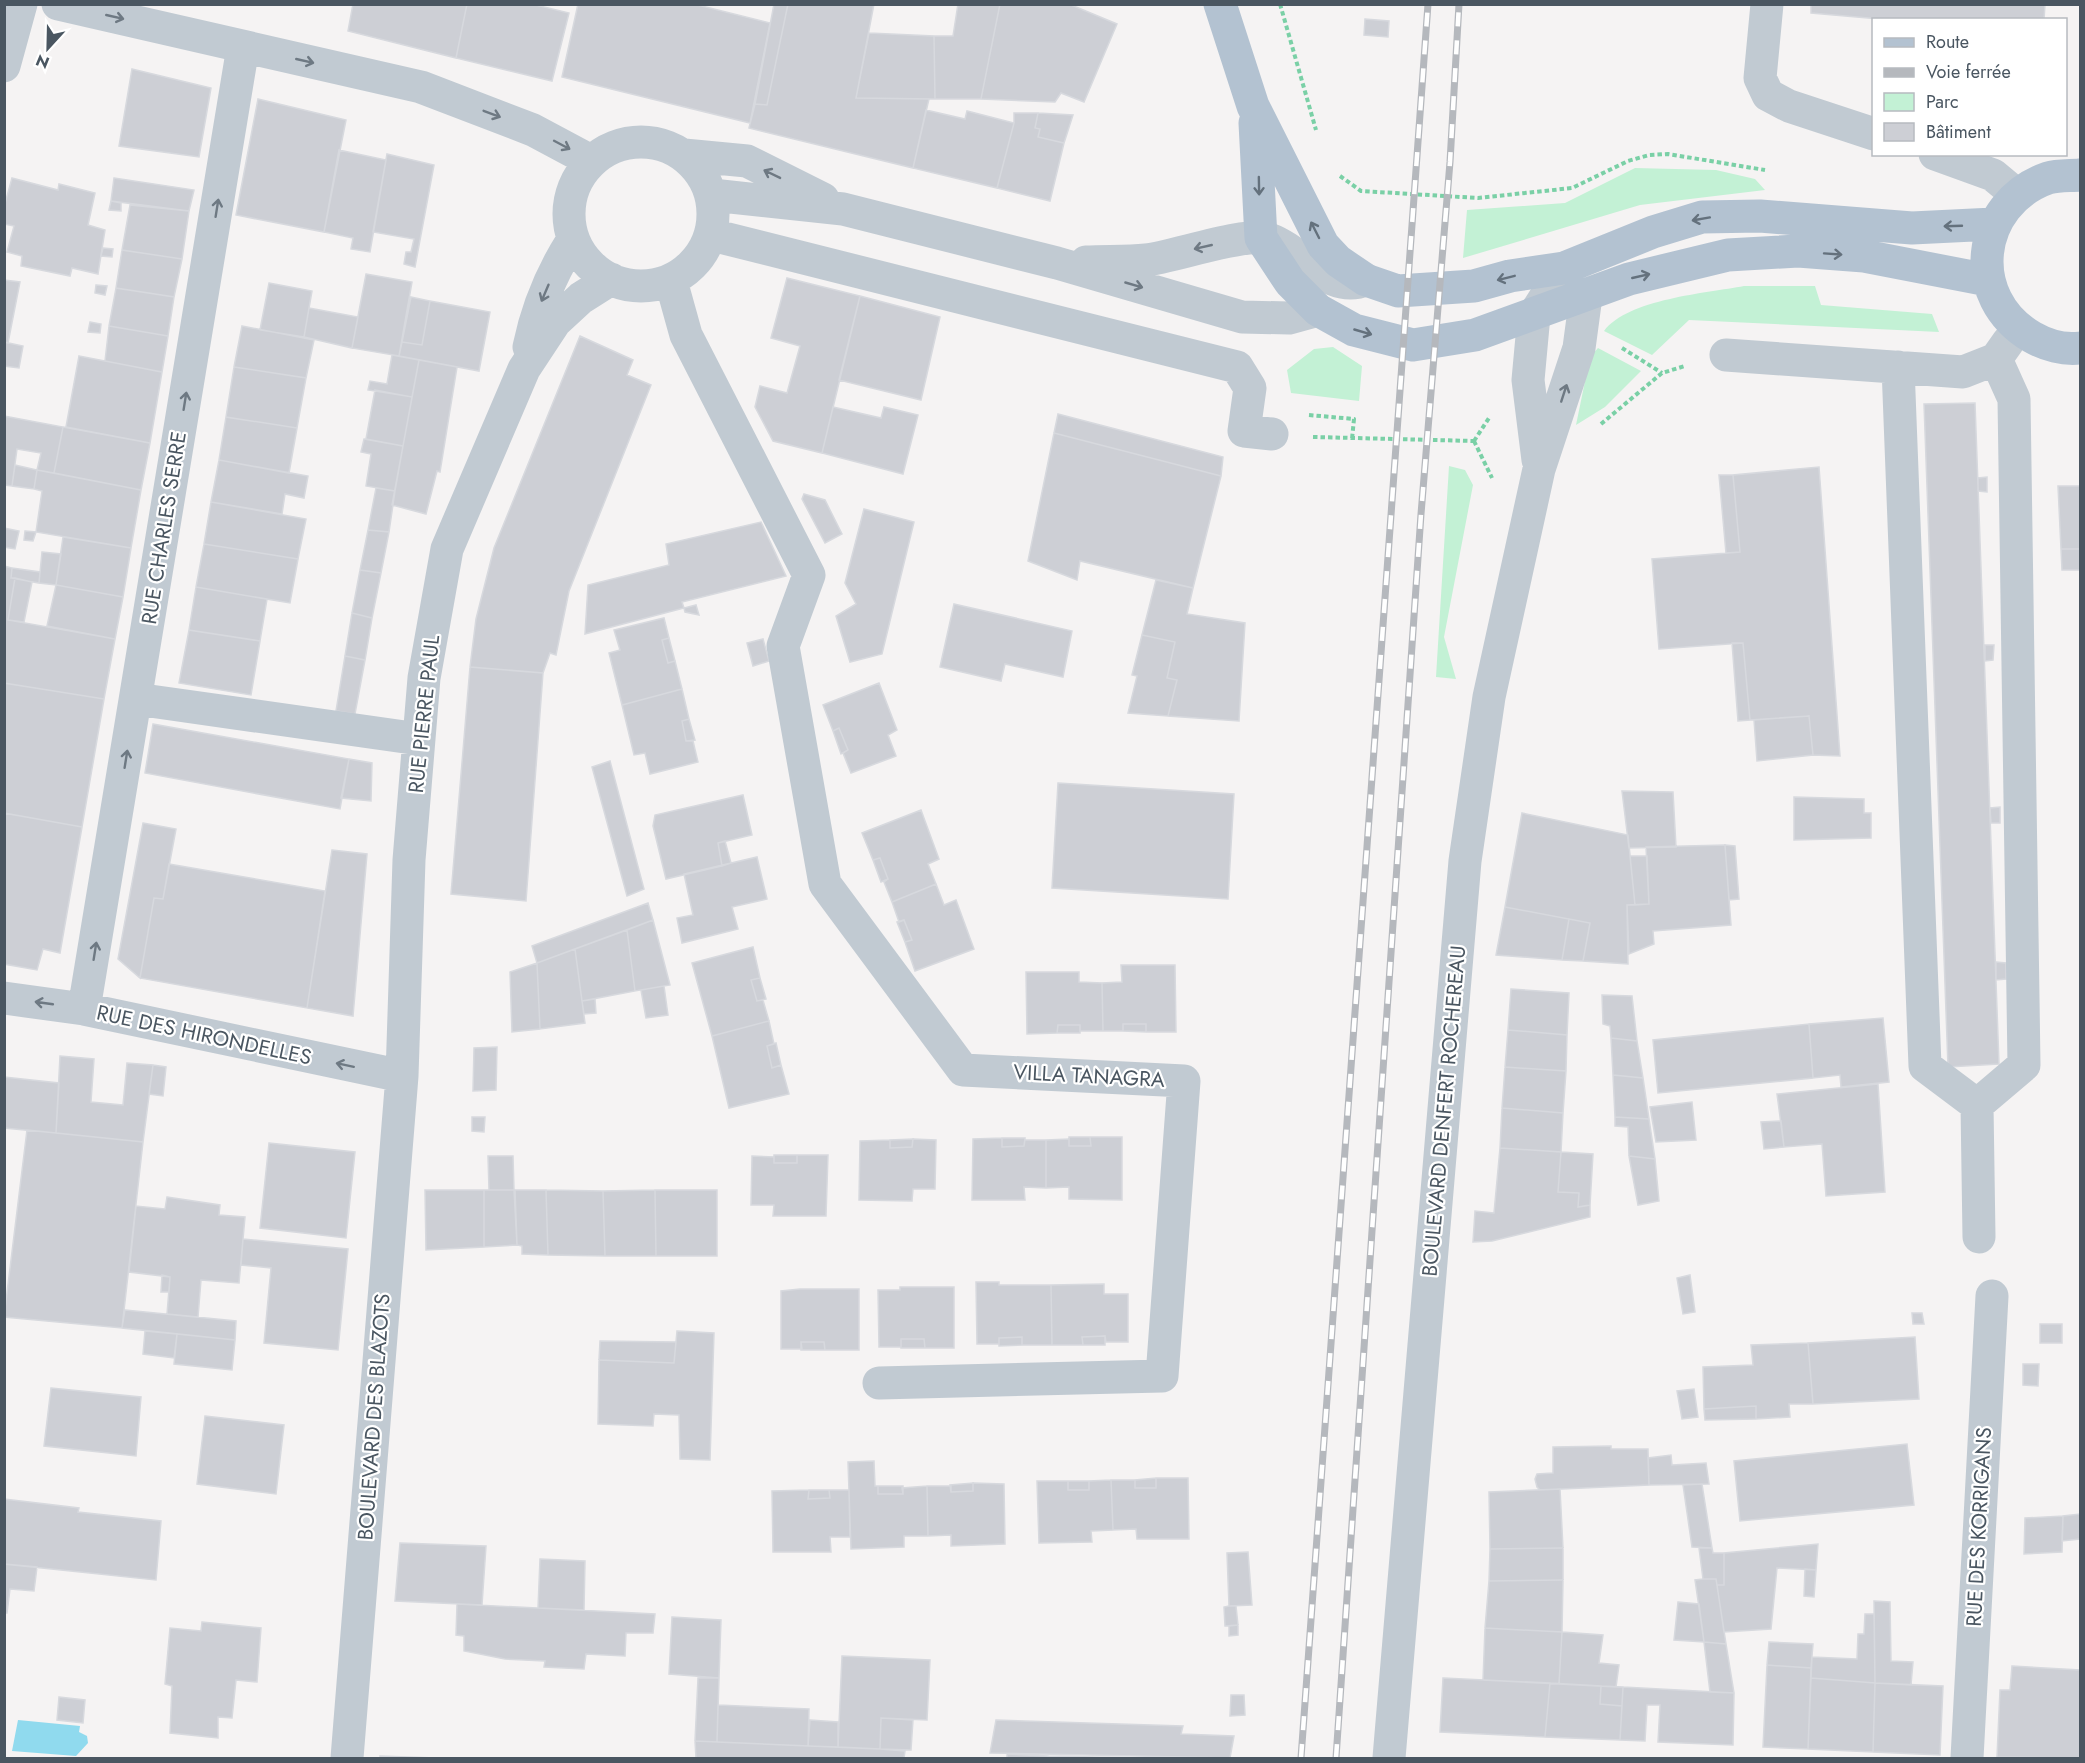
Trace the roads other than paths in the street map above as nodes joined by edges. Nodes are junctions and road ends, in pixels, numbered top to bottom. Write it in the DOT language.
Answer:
graph roads {
  1 [pos="21,4"];
  2 [pos="58,4"];
  3 [pos="1220,4"];
  4 [pos="1767,4"];
  5 [pos="243,47"];
  6 [pos="4,66"];
  7 [pos="1253,106"];
  8 [pos="1872,133"];
  9 [pos="684,155"];
  10 [pos="1941,156"];
  11 [pos="591,161"];
  12 [pos="2080,176"];
  13 [pos="712,195"];
  14 [pos="2017,195"];
  15 [pos="843,209"];
  16 [pos="1994,224"];
  17 [pos="712,235"];
  18 [pos="1261,238"];
  19 [pos="572,241"];
  20 [pos="1058,263"];
  21 [pos="1564,268"];
  22 [pos="611,279"];
  23 [pos="1366,280"];
  24 [pos="1988,280"];
  25 [pos="670,281"];
  26 [pos="1586,296"];
  27 [pos="1318,310"];
  28 [pos="1534,315"];
  29 [pos="2018,328"];
  30 [pos="2080,348"];
  31 [pos="1726,356"];
  32 [pos="1996,359"];
  33 [pos="1898,367"];
  34 [pos="524,369"];
  35 [pos="1272,434"];
  36 [pos="1539,469"];
  37 [pos="136,699"];
  38 [pos="419,739"];
  39 [pos="4,998"];
  40 [pos="84,1009"];
  41 [pos="402,1076"];
  42 [pos="1977,1106"];
  43 [pos="1979,1237"];
  44 [pos="1992,1296"];
  45 [pos="879,1383"];
  46 [pos="347,1758"];
  47 [pos="1389,1758"];
  48 [pos="1967,1758"];
  1 -- 6 [label="street"];
  2 -- 5 [label="street, one-way"];
  3 -- 7 [label="main road"];
  4 -- 8 [label="street"];
  5 -- 11 [label="street, one-way"];
  37 -- 5 [label="street, RUE CHARLES SERRE, one-way"];
  7 -- 18 [label="main road, one-way"];
  23 -- 7 [label="main road, one-way"];
  9 -- 11 [label="street"];
  9 -- 13 [label="street"];
  15 -- 9 [label="street, one-way"];
  10 -- 14 [label="street"];
  11 -- 19 [label="street"];
  12 -- 14 [label="main road"];
  13 -- 15 [label="street"];
  13 -- 17 [label="street"];
  14 -- 16 [label="main road"];
  15 -- 20 [label="street"];
  16 -- 21 [label="main road, one-way"];
  16 -- 24 [label="main road"];
  17 -- 25 [label="street"];
  17 -- 35 [label="street"];
  18 -- 20 [label="street, one-way"];
  18 -- 23 [label="street"];
  18 -- 27 [label="main road"];
  19 -- 22 [label="street"];
  19 -- 34 [label="street, RUE PIERRE PAUL, one-way"];
  20 -- 27 [label="street, one-way"];
  21 -- 23 [label="main road, one-way"];
  21 -- 28 [label="street, BOULEVARD DENFERT ROCHEREAU"];
  22 -- 25 [label="street"];
  22 -- 34 [label="street, RUE PIERRE PAUL"];
  26 -- 24 [label="main road, one-way"];
  24 -- 29 [label="main road"];
  25 -- 45 [label="street, VILLA TANAGRA"];
  26 -- 28 [label="main road"];
  36 -- 26 [label="street, BOULEVARD DENFERT ROCHEREAU, one-way"];
  27 -- 28 [label="main road, one-way"];
  28 -- 36 [label="street, BOULEVARD DENFERT ROCHEREAU"];
  29 -- 30 [label="main road"];
  29 -- 32 [label="street"];
  31 -- 33 [label="street"];
  32 -- 33 [label="street"];
  32 -- 42 [label="street"];
  33 -- 42 [label="street"];
  34 -- 38 [label="street, RUE PIERRE PAUL"];
  36 -- 47 [label="street, BOULEVARD DENFERT ROCHEREAU"];
  37 -- 38 [label="street"];
  40 -- 37 [label="street, RUE CHARLES SERRE, one-way"];
  38 -- 41 [label="street, RUE PIERRE PAUL"];
  40 -- 39 [label="street, RUE DES HIRONDELLES, one-way"];
  41 -- 40 [label="street, RUE DES HIRONDELLES, one-way"];
  41 -- 46 [label="street, BOULEVARD DES BLAZOTS"];
  42 -- 43 [label="street"];
  44 -- 48 [label="street, RUE DES KORRIGANS"];
}
